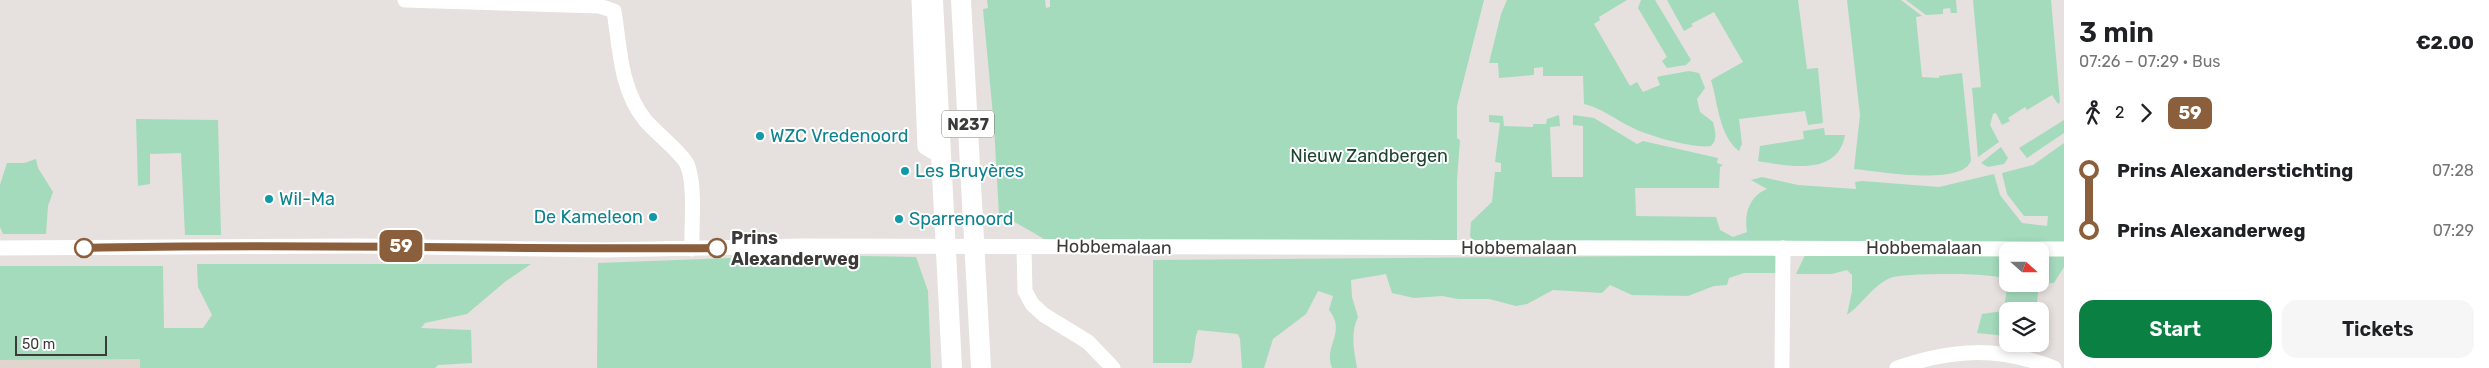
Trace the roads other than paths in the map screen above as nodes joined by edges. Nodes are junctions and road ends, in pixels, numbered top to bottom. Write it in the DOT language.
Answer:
graph roads {
  1 [pos="405,0"];
  2 [pos="919,0"];
  3 [pos="933,0"];
  4 [pos="961,0"];
  5 [pos="600,3"];
  6 [pos="942,156"];
  7 [pos="0,248"];
  8 [pos="946,248"];
  9 [pos="975,248"];
  10 [pos="1024,248"];
  11 [pos="1783,248"];
  12 [pos="692,249"];
  13 [pos="2064,249"];
  14 [pos="952,368"];
  15 [pos="981,368"];
  16 [pos="1113,368"];
  17 [pos="1782,368"];
  18 [pos="1897,368"];
  19 [pos="2054,368"];
  1 -- 5 [label="street"];
  2 -- 6 [label="street"];
  3 -- 6 [label="main road, N237"];
  4 -- 9 [label="main road, N237"];
  5 -- 12 [label="street"];
  6 -- 8 [label="main road, N237"];
  7 -- 12 [label="street"];
  8 -- 9 [label="street, Hobbemalaan"];
  8 -- 12 [label="street"];
  8 -- 14 [label="main road, N237"];
  9 -- 10 [label="street, Hobbemalaan"];
  9 -- 15 [label="main road, N237"];
  10 -- 11 [label="street, Hobbemalaan"];
  10 -- 16 [label="street"];
  11 -- 13 [label="street, Hobbemalaan"];
  11 -- 17 [label="street"];
  18 -- 19 [label="street"];
}
